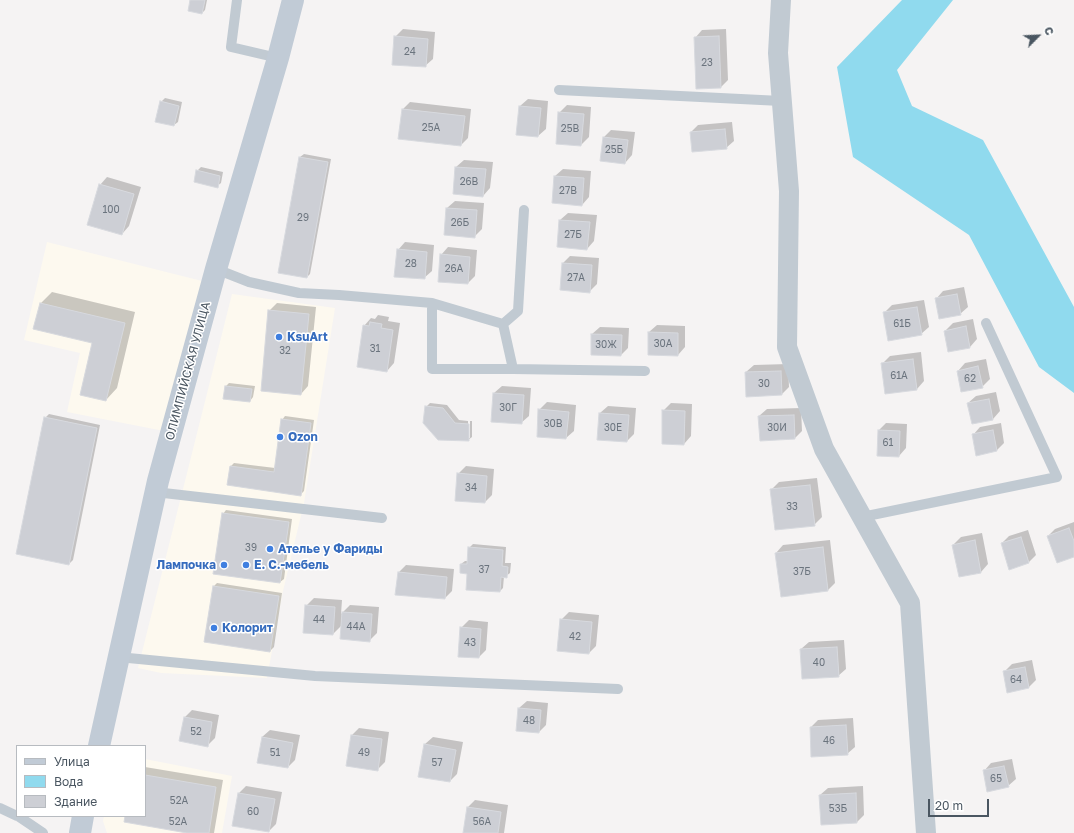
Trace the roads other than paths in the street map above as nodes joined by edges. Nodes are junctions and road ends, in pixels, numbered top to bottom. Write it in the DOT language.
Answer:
graph roads {
  1 [pos="237,0"];
  2 [pos="293,0"];
  3 [pos="781,0"];
  4 [pos="278,58"];
  5 [pos="559,90"];
  6 [pos="781,101"];
  7 [pos="524,210"];
  8 [pos="216,269"];
  9 [pos="432,303"];
  10 [pos="986,323"];
  11 [pos="503,324"];
  12 [pos="513,369"];
  13 [pos="646,371"];
  14 [pos="156,492"];
  15 [pos="862,517"];
  16 [pos="382,518"];
  17 [pos="118,657"];
  18 [pos="618,689"];
  19 [pos="99,745"];
  20 [pos="0,808"];
  21 [pos="16,816"];
  22 [pos="19,817"];
  23 [pos="83,817"];
  24 [pos="43,833"];
  25 [pos="80,833"];
  26 [pos="926,833"];
  1 -- 4 [label="lane"];
  2 -- 4 [label="street, ОЛИМПИЙСКАЯ УЛИЦА"];
  3 -- 6 [label="street"];
  4 -- 8 [label="street, ОЛИМПИЙСКАЯ УЛИЦА"];
  5 -- 6 [label="lane"];
  6 -- 15 [label="street"];
  7 -- 11 [label="lane"];
  8 -- 9 [label="lane"];
  8 -- 14 [label="street, ОЛИМПИЙСКАЯ УЛИЦА"];
  9 -- 11 [label="lane"];
  9 -- 12 [label="lane"];
  10 -- 15 [label="lane"];
  11 -- 12 [label="lane"];
  12 -- 13 [label="lane"];
  14 -- 16 [label="lane"];
  14 -- 17 [label="street, ОЛИМПИЙСКАЯ УЛИЦА"];
  15 -- 26 [label="street"];
  17 -- 18 [label="lane"];
  17 -- 19 [label="street, ОЛИМПИЙСКАЯ УЛИЦА"];
  20 -- 21 [label="lane"];
  22 -- 24 [label="lane"];
  23 -- 25 [label="street"];
}
